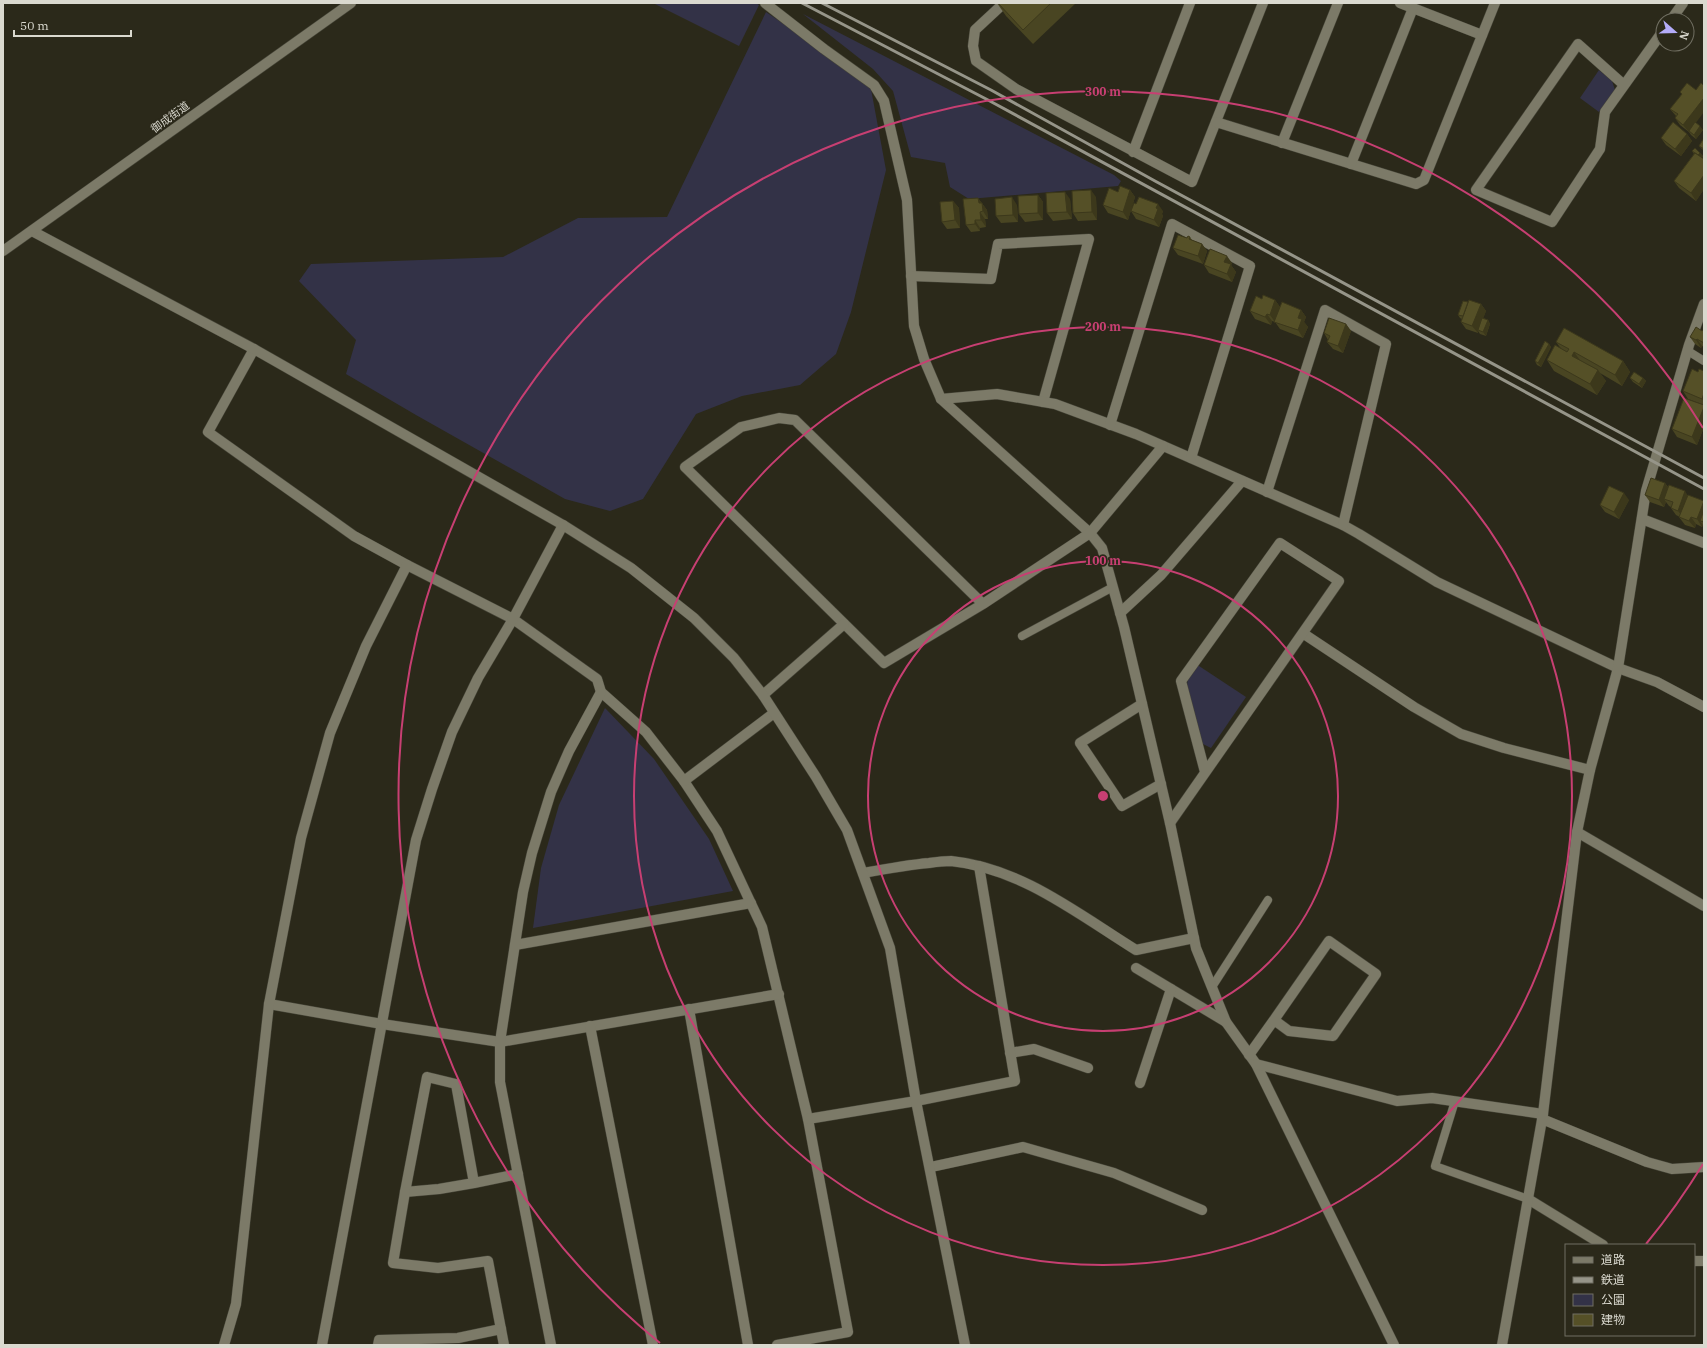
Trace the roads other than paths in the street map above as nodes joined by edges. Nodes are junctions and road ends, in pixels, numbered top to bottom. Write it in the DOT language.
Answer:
graph roads {
  1 [pos="351,3"];
  2 [pos="765,3"];
  3 [pos="1004,3"];
  4 [pos="1190,3"];
  5 [pos="1263,3"];
  6 [pos="1338,3"];
  7 [pos="1400,3"];
  8 [pos="1495,3"];
  9 [pos="1683,3"];
  10 [pos="1413,8"];
  11 [pos="1677,12"];
  12 [pos="1482,35"];
  13 [pos="1655,42"];
  14 [pos="1624,85"];
  15 [pos="1216,122"];
  16 [pos="1282,143"];
  17 [pos="1133,152"];
  18 [pos="1351,164"];
  19 [pos="32,231"];
  20 [pos="3,251"];
  21 [pos="911,276"];
  22 [pos="1704,304"];
  23 [pos="254,349"];
  24 [pos="1688,351"];
  25 [pos="1704,361"];
  26 [pos="941,399"];
  27 [pos="1043,402"];
  28 [pos="1110,424"];
  29 [pos="1163,446"];
  30 [pos="1191,458"];
  31 [pos="1242,481"];
  32 [pos="1266,492"];
  33 [pos="1642,519"];
  34 [pos="563,525"];
  35 [pos="1343,525"];
  36 [pos="1090,533"];
  37 [pos="1704,543"];
  38 [pos="407,565"];
  39 [pos="1113,587"];
  40 [pos="983,604"];
  41 [pos="1120,613"];
  42 [pos="513,619"];
  43 [pos="844,624"];
  44 [pos="1304,634"];
  45 [pos="1022,636"];
  46 [pos="1618,668"];
  47 [pos="601,692"];
  48 [pos="763,695"];
  49 [pos="1142,704"];
  50 [pos="1704,707"];
  51 [pos="774,713"];
  52 [pos="1590,770"];
  53 [pos="1205,772"];
  54 [pos="684,781"];
  55 [pos="1161,784"];
  56 [pos="1170,823"];
  57 [pos="1578,832"];
  58 [pos="979,866"];
  59 [pos="863,873"];
  60 [pos="1268,900"];
  61 [pos="751,903"];
  62 [pos="1704,906"];
  63 [pos="1194,938"];
  64 [pos="515,945"];
  65 [pos="1136,968"];
  66 [pos="1212,987"];
  67 [pos="1171,989"];
  68 [pos="779,994"];
  69 [pos="269,1004"];
  70 [pos="689,1009"];
  71 [pos="1274,1020"];
  72 [pos="1226,1022"];
  73 [pos="382,1024"];
  74 [pos="590,1026"];
  75 [pos="500,1042"];
  76 [pos="1010,1053"];
  77 [pos="1249,1055"];
  78 [pos="1256,1064"];
  79 [pos="1088,1068"];
  80 [pos="1140,1083"];
  81 [pos="916,1101"];
  82 [pos="1455,1101"];
  83 [pos="1542,1116"];
  84 [pos="808,1119"];
  85 [pos="931,1167"];
  86 [pos="1704,1167"];
  87 [pos="518,1174"];
  88 [pos="474,1183"];
  89 [pos="405,1192"];
  90 [pos="1528,1199"];
  91 [pos="1202,1210"];
  92 [pos="1601,1244"];
  93 [pos="502,1329"];
  94 [pos="458,1342"];
  95 [pos="224,1345"];
  96 [pos="322,1345"];
  97 [pos="378,1345"];
  98 [pos="504,1345"];
  99 [pos="551,1345"];
  100 [pos="653,1345"];
  101 [pos="748,1345"];
  102 [pos="777,1345"];
  103 [pos="965,1345"];
  104 [pos="1394,1345"];
  105 [pos="1502,1345"];
  1 -- 19 [label="street, 御成街道"];
  2 -- 21 [label="street"];
  3 -- 17 [label="street"];
  4 -- 17 [label="street"];
  5 -- 15 [label="street"];
  6 -- 16 [label="street"];
  7 -- 10 [label="street"];
  8 -- 12 [label="street"];
  9 -- 11 [label="street"];
  10 -- 12 [label="street"];
  10 -- 18 [label="street"];
  12 -- 18 [label="street"];
  13 -- 14 [label="street"];
  14 -- 14 [label="street"];
  15 -- 16 [label="street"];
  15 -- 17 [label="street"];
  16 -- 18 [label="street"];
  19 -- 20 [label="street, 御成街道"];
  19 -- 23 [label="street"];
  21 -- 26 [label="street"];
  21 -- 27 [label="street"];
  22 -- 24 [label="street"];
  23 -- 34 [label="street"];
  23 -- 38 [label="street"];
  24 -- 25 [label="lane"];
  24 -- 33 [label="street"];
  26 -- 27 [label="street"];
  26 -- 36 [label="street"];
  27 -- 28 [label="street"];
  28 -- 29 [label="street"];
  28 -- 30 [label="street"];
  29 -- 30 [label="street"];
  29 -- 36 [label="street"];
  30 -- 31 [label="street"];
  31 -- 32 [label="street"];
  31 -- 41 [label="street"];
  32 -- 35 [label="street"];
  32 -- 35 [label="street"];
  33 -- 37 [label="street"];
  33 -- 46 [label="street"];
  34 -- 42 [label="street"];
  34 -- 48 [label="street"];
  35 -- 46 [label="street"];
  36 -- 39 [label="street"];
  36 -- 40 [label="street"];
  38 -- 42 [label="street"];
  38 -- 69 [label="street"];
  39 -- 41 [label="street"];
  39 -- 45 [label="lane"];
  40 -- 43 [label="street"];
  40 -- 43 [label="street"];
  41 -- 49 [label="street"];
  42 -- 47 [label="street"];
  42 -- 73 [label="street"];
  43 -- 48 [label="street"];
  44 -- 52 [label="street"];
  44 -- 53 [label="street"];
  44 -- 53 [label="street"];
  46 -- 50 [label="street"];
  46 -- 52 [label="street"];
  47 -- 54 [label="street"];
  47 -- 64 [label="street"];
  48 -- 51 [label="street"];
  49 -- 55 [label="street"];
  49 -- 55 [label="street"];
  51 -- 54 [label="street"];
  51 -- 59 [label="street"];
  52 -- 57 [label="street"];
  53 -- 56 [label="street"];
  54 -- 61 [label="street"];
  55 -- 56 [label="street"];
  56 -- 63 [label="street"];
  57 -- 62 [label="street"];
  57 -- 83 [label="street"];
  58 -- 59 [label="street"];
  58 -- 63 [label="street"];
  58 -- 76 [label="street"];
  59 -- 81 [label="street"];
  60 -- 66 [label="lane"];
  61 -- 64 [label="street"];
  61 -- 68 [label="street"];
  63 -- 66 [label="street"];
  64 -- 75 [label="street"];
  65 -- 67 [label="street"];
  66 -- 72 [label="street"];
  67 -- 72 [label="street"];
  67 -- 80 [label="street"];
  68 -- 70 [label="street"];
  68 -- 84 [label="street"];
  69 -- 73 [label="street"];
  69 -- 95 [label="street"];
  70 -- 74 [label="street"];
  70 -- 101 [label="street"];
  71 -- 71 [label="street"];
  71 -- 77 [label="street"];
  72 -- 77 [label="street"];
  73 -- 75 [label="street"];
  73 -- 96 [label="street"];
  74 -- 75 [label="street"];
  74 -- 100 [label="street"];
  75 -- 87 [label="street"];
  76 -- 79 [label="street"];
  76 -- 81 [label="street"];
  77 -- 78 [label="street"];
  78 -- 82 [label="street"];
  78 -- 104 [label="street"];
  81 -- 84 [label="street"];
  81 -- 85 [label="street"];
  82 -- 83 [label="street"];
  82 -- 90 [label="lane"];
  83 -- 86 [label="street"];
  83 -- 90 [label="street"];
  84 -- 102 [label="street"];
  85 -- 91 [label="street"];
  85 -- 103 [label="street"];
  87 -- 88 [label="street"];
  87 -- 99 [label="street"];
  88 -- 89 [label="street"];
  88 -- 89 [label="street"];
  89 -- 93 [label="street"];
  90 -- 92 [label="street"];
  90 -- 105 [label="street"];
  93 -- 94 [label="street"];
  93 -- 98 [label="street"];
  94 -- 97 [label="street"];
}
